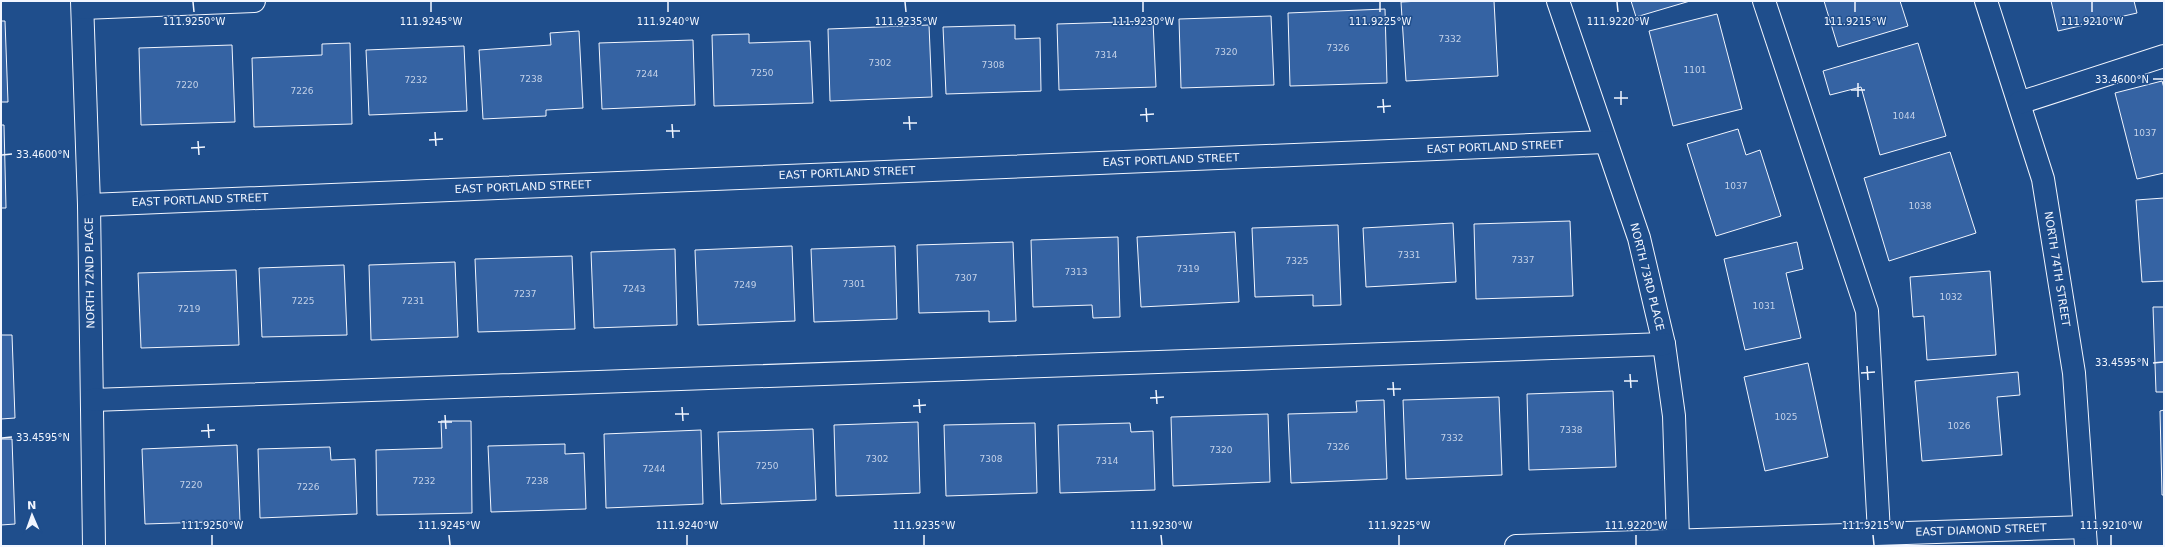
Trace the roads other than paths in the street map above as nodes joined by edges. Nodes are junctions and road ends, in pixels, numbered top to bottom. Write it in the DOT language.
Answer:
graph roads {
  1 [pos="254,1"];
  2 [pos="1558,1"];
  3 [pos="1764,1"];
  4 [pos="1986,1"];
  5 [pos="82,4"];
  6 [pos="2164,56"];
  7 [pos="2019,103"];
  8 [pos="1605,142"];
  9 [pos="89,205"];
  10 [pos="1664,344"];
  11 [pos="92,400"];
  12 [pos="1879,533"];
  13 [pos="2086,536"];
  14 [pos="1678,539"];
  15 [pos="94,546"];
  16 [pos="1516,546"];
  1 -- 5 [label="street"];
  2 -- 8 [label="street, NORTH 73RD PLACE"];
  3 -- 12 [label="street"];
  4 -- 7 [label="street, NORTH 74TH STREET"];
  5 -- 9 [label="street, NORTH 72ND PLACE"];
  6 -- 7 [label="street"];
  7 -- 13 [label="street, NORTH 74TH STREET"];
  8 -- 9 [label="street, EAST PORTLAND STREET"];
  8 -- 10 [label="street, NORTH 73RD PLACE"];
  9 -- 11 [label="street, NORTH 72ND PLACE"];
  10 -- 11 [label="street"];
  10 -- 14 [label="street, NORTH 73RD PLACE"];
  11 -- 15 [label="street, NORTH 72ND PLACE"];
  12 -- 13 [label="street, EAST DIAMOND STREET"];
  12 -- 14 [label="street, EAST DIAMOND STREET"];
  14 -- 16 [label="street, EAST DIAMOND STREET"];
}
